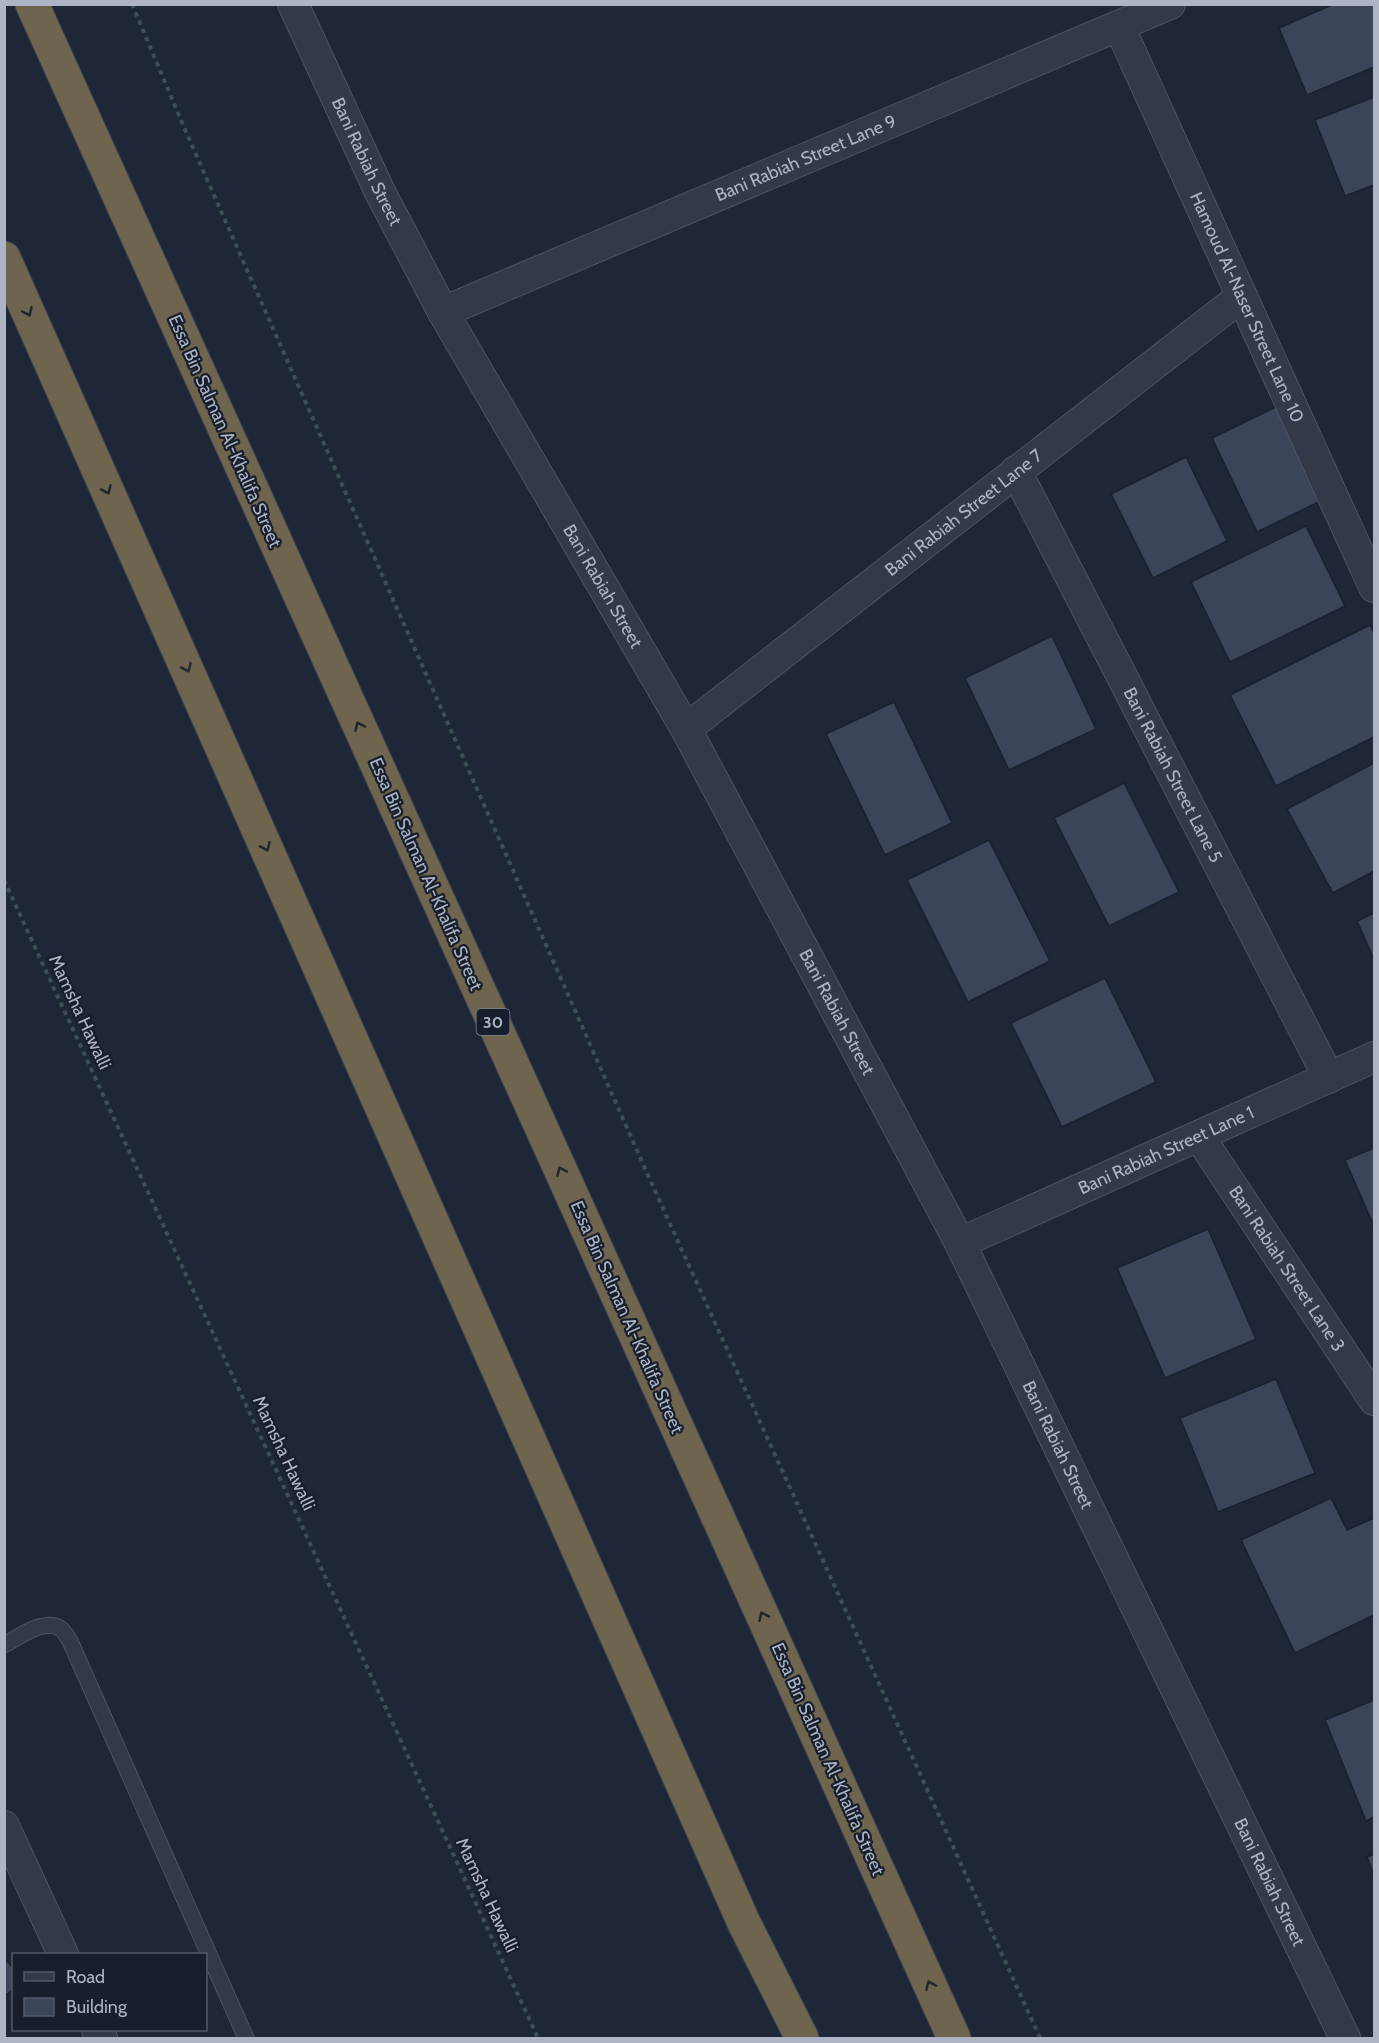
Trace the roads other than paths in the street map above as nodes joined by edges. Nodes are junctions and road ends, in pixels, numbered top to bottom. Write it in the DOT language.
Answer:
graph roads {
  1 [pos="32,4"];
  2 [pos="293,4"];
  3 [pos="1170,4"];
  4 [pos="1119,26"];
  5 [pos="4,258"];
  6 [pos="1242,296"];
  7 [pos="442,312"];
  8 [pos="1016,471"];
  9 [pos="1374,587"];
  10 [pos="686,729"];
  11 [pos="1374,1057"];
  12 [pos="1329,1078"];
  13 [pos="1199,1136"];
  14 [pos="960,1243"];
  15 [pos="1374,1400"];
  16 [pos="4,1645"];
  17 [pos="4,1826"];
  18 [pos="744,1923"];
  19 [pos="63,1953"];
  20 [pos="246,2038"];
  21 [pos="776,2038"];
  22 [pos="802,2038"];
  23 [pos="954,2038"];
  24 [pos="1345,2038"];
  23 -- 1 [label="highway, Essa Bin Salman Al-Khalifa Street / 30, one-way"];
  2 -- 7 [label="street, Bani Rabiah Street"];
  3 -- 4 [label="street, Bani Rabiah Street Lane 9"];
  4 -- 6 [label="street, Hamoud Al-Naser Street Lane 10"];
  4 -- 7 [label="street, Bani Rabiah Street Lane 9"];
  5 -- 18 [label="highway, one-way"];
  6 -- 8 [label="street, Bani Rabiah Street Lane 7"];
  6 -- 9 [label="street, Hamoud Al-Naser Street Lane 10"];
  7 -- 10 [label="street, Bani Rabiah Street"];
  8 -- 10 [label="street, Bani Rabiah Street Lane 7"];
  8 -- 12 [label="street, Bani Rabiah Street Lane 5"];
  10 -- 14 [label="street, Bani Rabiah Street"];
  11 -- 12 [label="street, Bani Rabiah Street Lane 1"];
  12 -- 13 [label="street, Bani Rabiah Street Lane 1"];
  13 -- 14 [label="street, Bani Rabiah Street Lane 1"];
  13 -- 15 [label="street, Bani Rabiah Street Lane 3"];
  14 -- 24 [label="street, Bani Rabiah Street"];
  16 -- 20 [label="lane"];
  17 -- 19 [label="street"];
  18 -- 21 [label="highway"];
  18 -- 22 [label="highway"];
}
